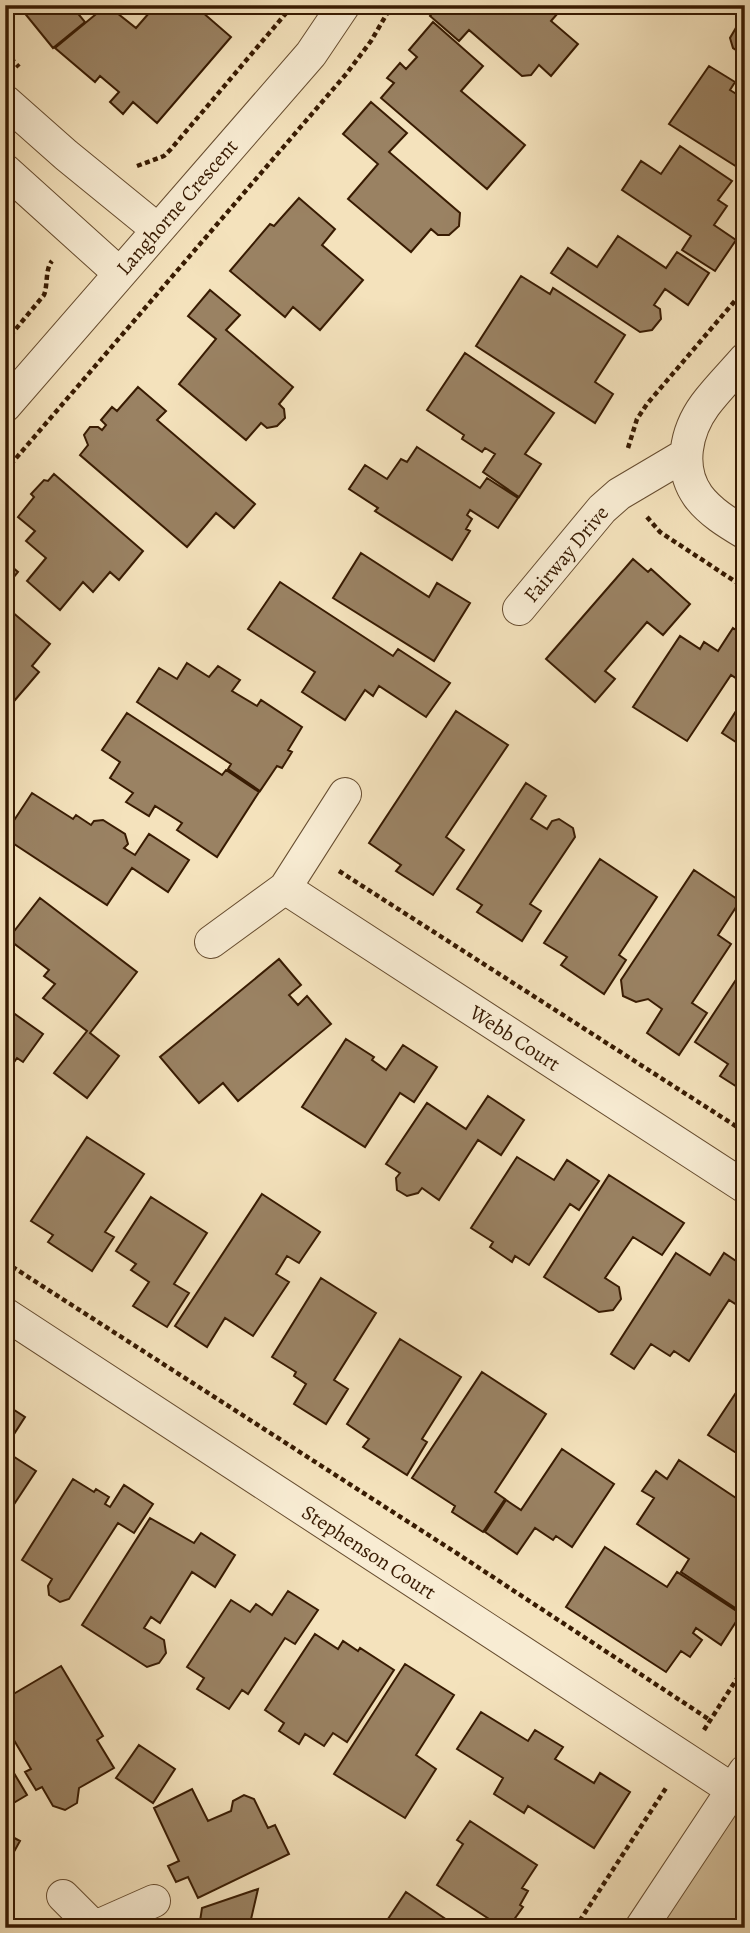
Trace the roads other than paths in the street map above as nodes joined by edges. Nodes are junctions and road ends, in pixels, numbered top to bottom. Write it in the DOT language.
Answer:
graph roads {
  1 [pos="344,5"];
  2 [pos="5,101"];
  3 [pos="5,170"];
  4 [pos="158,230"];
  5 [pos="119,273"];
  6 [pos="745,359"];
  7 [pos="5,406"];
  8 [pos="685,455"];
  9 [pos="745,533"];
  10 [pos="519,609"];
  11 [pos="345,794"];
  12 [pos="285,888"];
  13 [pos="211,942"];
  14 [pos="745,1187"];
  15 [pos="5,1314"];
  16 [pos="739,1780"];
  17 [pos="63,1896"];
  18 [pos="154,1901"];
  19 [pos="93,1927"];
  20 [pos="641,1928"];
  1 -- 4 [label="street, Langhorne Crescent"];
  2 -- 4 [label="street"];
  3 -- 5 [label="street"];
  4 -- 5 [label="street, Langhorne Crescent"];
  5 -- 7 [label="street, Langhorne Crescent"];
  6 -- 8 [label="street"];
  8 -- 9 [label="street"];
  8 -- 10 [label="street, Fairway Drive"];
  11 -- 12 [label="street"];
  12 -- 13 [label="street"];
  12 -- 14 [label="street, Webb Court"];
  15 -- 16 [label="street, Stephenson Court"];
  16 -- 20 [label="street"];
  17 -- 19 [label="street"];
  18 -- 19 [label="street"];
}
